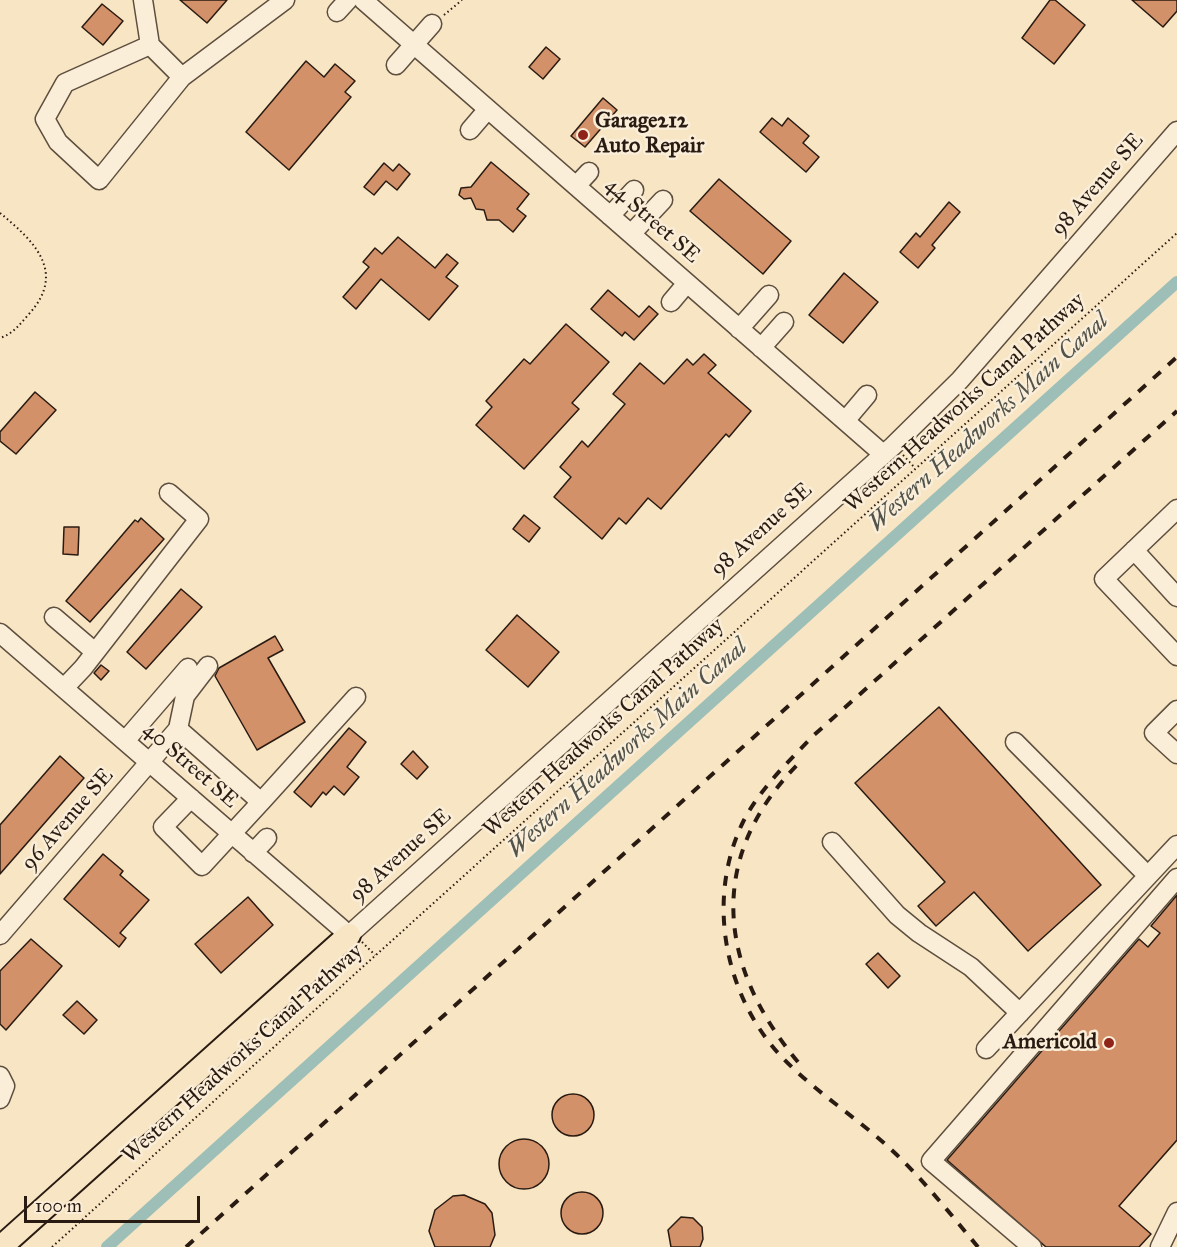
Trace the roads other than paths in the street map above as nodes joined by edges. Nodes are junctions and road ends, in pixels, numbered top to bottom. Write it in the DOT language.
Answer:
graph roads {
  1 [pos="143,0"];
  2 [pos="285,0"];
  3 [pos="363,0"];
  4 [pos="432,24"];
  5 [pos="150,45"];
  6 [pos="414,45"];
  7 [pos="396,65"];
  8 [pos="182,77"];
  9 [pos="488,109"];
  10 [pos="470,130"];
  11 [pos="1172,130"];
  12 [pos="589,172"];
  13 [pos="576,186"];
  14 [pos="634,190"];
  15 [pos="663,200"];
  16 [pos="610,216"];
  17 [pos="631,234"];
  18 [pos="687,283"];
  19 [pos="770,295"];
  20 [pos="671,302"];
  21 [pos="784,321"];
  22 [pos="739,329"];
  23 [pos="761,348"];
  24 [pos="867,395"];
  25 [pos="845,421"];
  26 [pos="883,454"];
  27 [pos="168,493"];
  28 [pos="1177,509"];
  29 [pos="1134,550"];
  30 [pos="1177,597"];
  31 [pos="54,617"];
  32 [pos="0,633"];
  33 [pos="95,652"];
  34 [pos="1177,656"];
  35 [pos="208,666"];
  36 [pos="188,668"];
  37 [pos="64,688"];
  38 [pos="356,697"];
  39 [pos="1177,710"];
  40 [pos="178,729"];
  41 [pos="125,741"];
  42 [pos="1015,742"];
  43 [pos="1177,754"];
  44 [pos="149,763"];
  45 [pos="191,798"];
  46 [pos="261,802"];
  47 [pos="232,834"];
  48 [pos="267,838"];
  49 [pos="832,842"];
  50 [pos="1177,845"];
  51 [pos="254,853"];
  52 [pos="1148,876"];
  53 [pos="1177,878"];
  54 [pos="0,935"];
  55 [pos="349,935"];
  56 [pos="1020,1013"];
  57 [pos="986,1049"];
  58 [pos="0,1076"];
  59 [pos="0,1099"];
  60 [pos="1177,1212"];
  61 [pos="2,1247"];
  62 [pos="1032,1247"];
  63 [pos="1160,1247"];
  1 -- 5 [label="street"];
  2 -- 8 [label="street"];
  3 -- 6 [label="street, 44 Street SE"];
  4 -- 6 [label="street"];
  5 -- 8 [label="street"];
  5 -- 8 [label="street"];
  6 -- 7 [label="street"];
  6 -- 9 [label="street, 44 Street SE"];
  9 -- 10 [label="street"];
  9 -- 13 [label="street, 44 Street SE"];
  11 -- 26 [label="street, 98 Avenue SE"];
  12 -- 13 [label="street"];
  13 -- 16 [label="street, 44 Street SE"];
  14 -- 16 [label="street"];
  15 -- 17 [label="street"];
  16 -- 17 [label="street, 44 Street SE"];
  17 -- 18 [label="street, 44 Street SE"];
  18 -- 20 [label="street"];
  18 -- 22 [label="street, 44 Street SE"];
  19 -- 22 [label="street"];
  21 -- 23 [label="street"];
  22 -- 23 [label="street, 44 Street SE"];
  23 -- 25 [label="street, 44 Street SE"];
  24 -- 25 [label="street"];
  25 -- 26 [label="street, 44 Street SE"];
  26 -- 55 [label="street, 98 Avenue SE"];
  27 -- 33 [label="street"];
  28 -- 29 [label="street"];
  29 -- 30 [label="street"];
  29 -- 34 [label="street"];
  31 -- 33 [label="street"];
  32 -- 37 [label="street, 40 Street SE"];
  33 -- 37 [label="street"];
  35 -- 40 [label="street"];
  36 -- 41 [label="street"];
  37 -- 41 [label="street, 40 Street SE"];
  38 -- 46 [label="street"];
  39 -- 43 [label="street"];
  40 -- 44 [label="street, 96 Avenue SE"];
  40 -- 46 [label="street"];
  41 -- 44 [label="street, 40 Street SE"];
  42 -- 52 [label="street"];
  44 -- 45 [label="street, 40 Street SE"];
  44 -- 54 [label="street, 96 Avenue SE"];
  45 -- 47 [label="street, 40 Street SE"];
  45 -- 47 [label="street"];
  46 -- 47 [label="street"];
  47 -- 51 [label="street, 40 Street SE"];
  48 -- 51 [label="street"];
  49 -- 56 [label="street"];
  50 -- 52 [label="street"];
  51 -- 55 [label="street, 40 Street SE"];
  52 -- 56 [label="street"];
  53 -- 62 [label="street"];
  55 -- 61 [label="main road"];
  56 -- 57 [label="street"];
  58 -- 59 [label="street"];
  60 -- 63 [label="street"];
}
